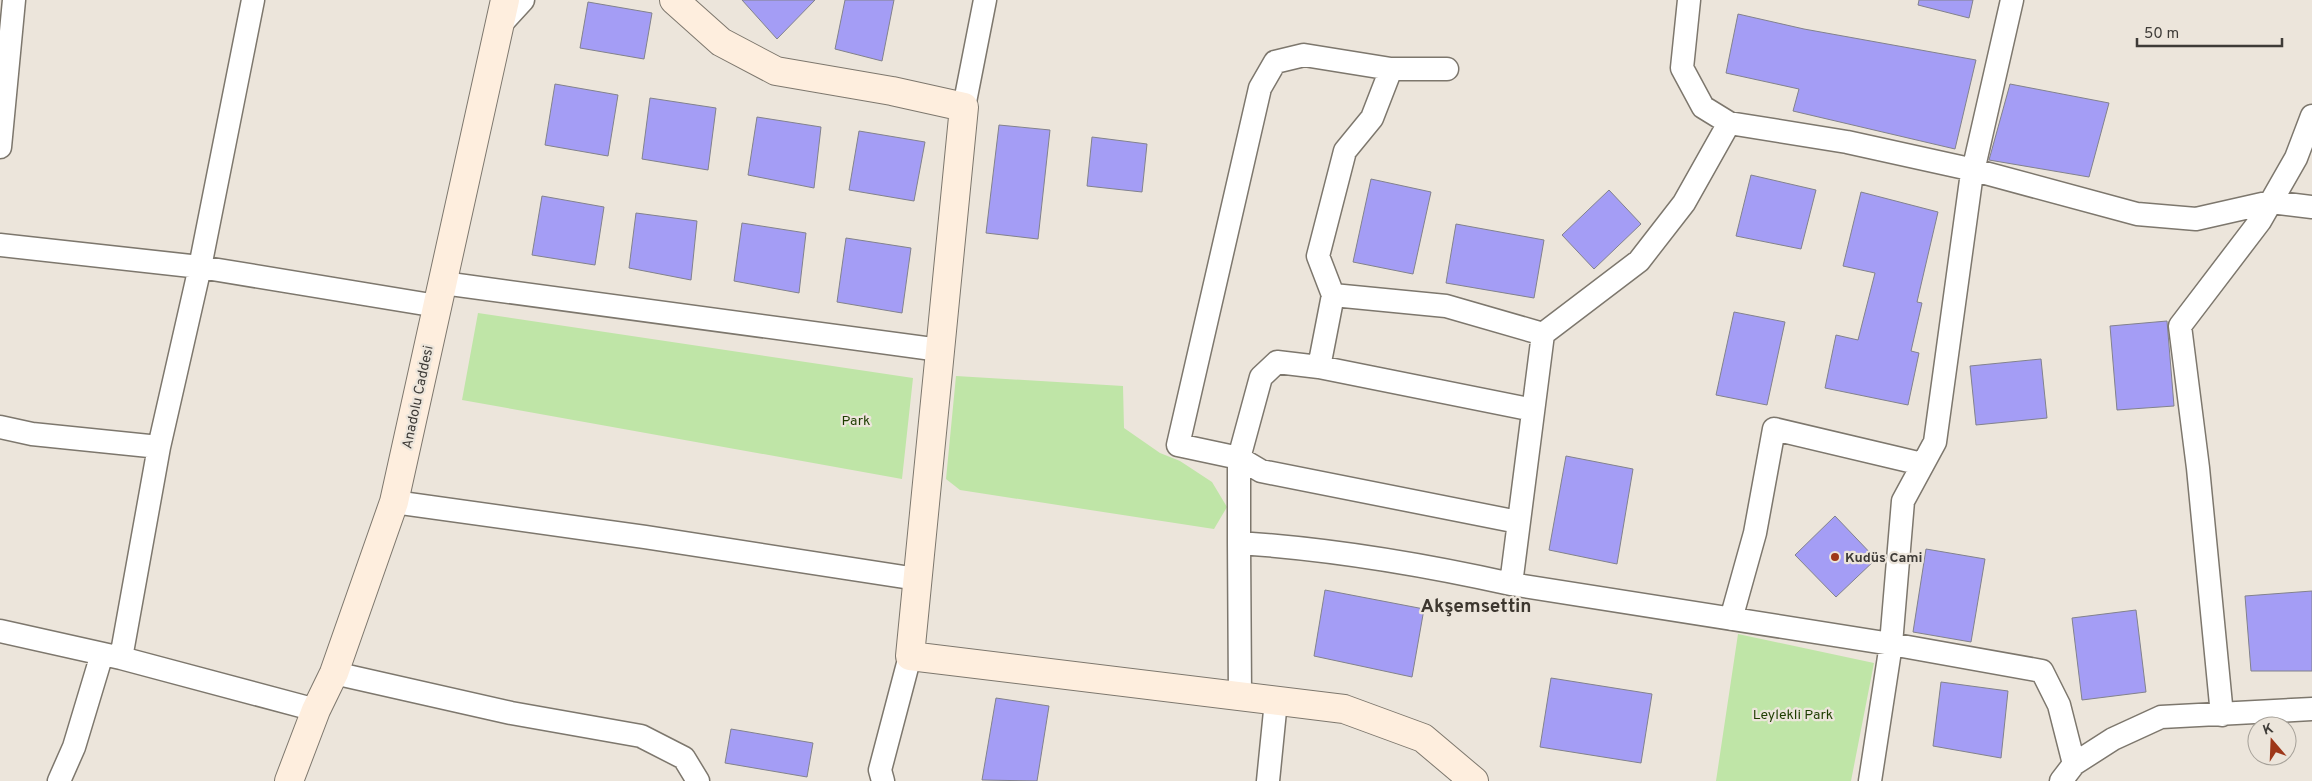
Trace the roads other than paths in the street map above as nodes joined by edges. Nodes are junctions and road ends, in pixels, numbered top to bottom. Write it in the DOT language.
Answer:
graph roads {
  1 [pos="14,0"];
  2 [pos="252,0"];
  3 [pos="524,0"];
  4 [pos="674,0"];
  5 [pos="985,0"];
  6 [pos="1689,0"];
  7 [pos="2012,0"];
  8 [pos="503,12"];
  9 [pos="1391,69"];
  10 [pos="1447,69"];
  11 [pos="964,107"];
  12 [pos="2312,116"];
  13 [pos="1729,123"];
  14 [pos="0,147"];
  15 [pos="1974,170"];
  16 [pos="2271,202"];
  17 [pos="2312,207"];
  18 [pos="0,245"];
  19 [pos="200,268"];
  20 [pos="440,295"];
  21 [pos="1333,295"];
  22 [pos="1543,334"];
  23 [pos="940,350"];
  24 [pos="1319,367"];
  25 [pos="1533,410"];
  26 [pos="0,427"];
  27 [pos="159,448"];
  28 [pos="1239,458"];
  29 [pos="1922,464"];
  30 [pos="394,502"];
  31 [pos="1518,522"];
  32 [pos="1239,544"];
  33 [pos="917,579"];
  34 [pos="1511,584"];
  35 [pos="1731,619"];
  36 [pos="0,631"];
  37 [pos="1890,644"];
  38 [pos="111,656"];
  39 [pos="910,656"];
  40 [pos="334,674"];
  41 [pos="1240,696"];
  42 [pos="1276,701"];
  43 [pos="2312,709"];
  44 [pos="316,710"];
  45 [pos="2222,715"];
  46 [pos="2068,772"];
  47 [pos="876,777"];
  48 [pos="58,781"];
  49 [pos="290,781"];
  50 [pos="698,781"];
  51 [pos="1268,781"];
  52 [pos="1474,781"];
  53 [pos="1870,781"];
  1 -- 14 [label="street"];
  2 -- 19 [label="street"];
  3 -- 8 [label="street"];
  4 -- 11 [label="street"];
  5 -- 11 [label="street"];
  6 -- 13 [label="street"];
  7 -- 15 [label="street"];
  8 -- 20 [label="street, Anadolu Caddesi"];
  9 -- 10 [label="street"];
  9 -- 21 [label="street"];
  9 -- 28 [label="street"];
  11 -- 23 [label="street"];
  12 -- 16 [label="street"];
  13 -- 15 [label="street"];
  13 -- 22 [label="street"];
  15 -- 16 [label="street"];
  15 -- 29 [label="street"];
  16 -- 17 [label="street"];
  16 -- 45 [label="street"];
  18 -- 19 [label="street"];
  19 -- 20 [label="street"];
  19 -- 27 [label="street"];
  20 -- 23 [label="street"];
  20 -- 30 [label="street, Anadolu Caddesi"];
  21 -- 22 [label="street"];
  21 -- 24 [label="street"];
  22 -- 25 [label="street"];
  23 -- 33 [label="street"];
  24 -- 25 [label="street"];
  24 -- 28 [label="street"];
  25 -- 31 [label="street"];
  26 -- 27 [label="street"];
  27 -- 38 [label="street"];
  28 -- 31 [label="street"];
  28 -- 32 [label="street"];
  29 -- 35 [label="street"];
  29 -- 37 [label="street"];
  30 -- 33 [label="street"];
  30 -- 40 [label="street, Anadolu Caddesi"];
  31 -- 34 [label="street"];
  32 -- 34 [label="street"];
  32 -- 41 [label="street"];
  33 -- 39 [label="street"];
  34 -- 35 [label="street"];
  35 -- 37 [label="street"];
  36 -- 38 [label="street"];
  37 -- 46 [label="street"];
  37 -- 53 [label="street"];
  38 -- 44 [label="street"];
  38 -- 48 [label="street"];
  39 -- 41 [label="street"];
  39 -- 47 [label="street"];
  40 -- 44 [label="street, Anadolu Caddesi"];
  40 -- 50 [label="street"];
  41 -- 42 [label="street"];
  42 -- 51 [label="street"];
  42 -- 52 [label="street"];
  43 -- 45 [label="street"];
  44 -- 49 [label="street, Anadolu Caddesi"];
  45 -- 46 [label="street"];
}
